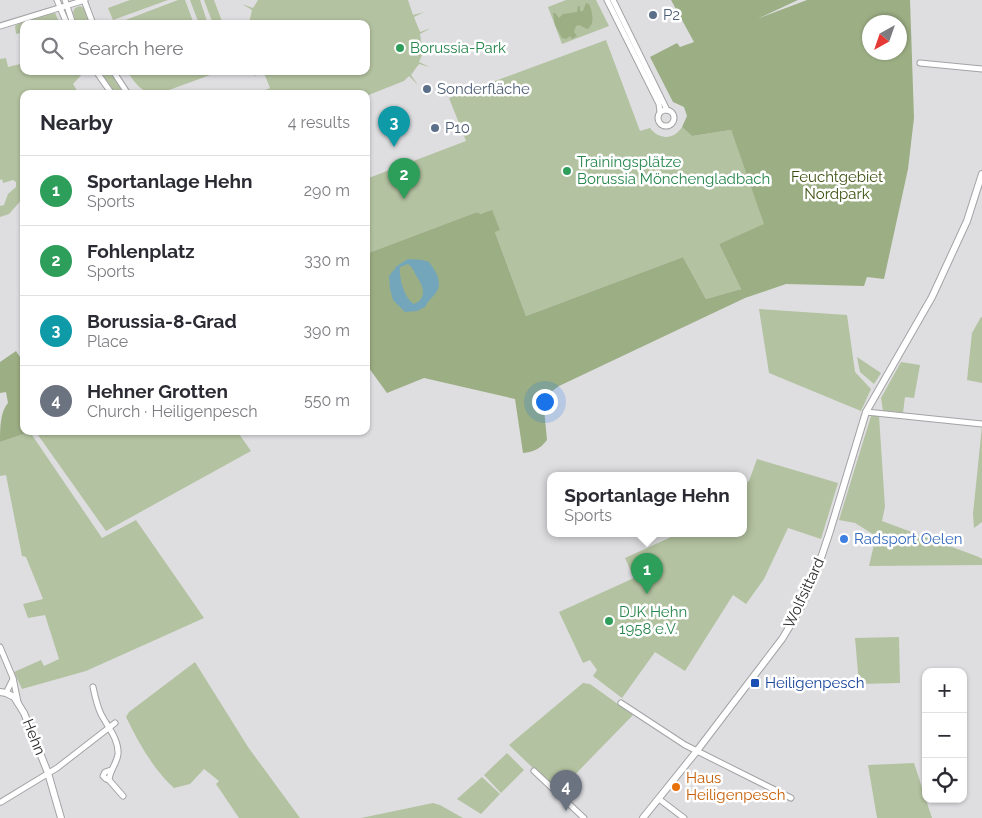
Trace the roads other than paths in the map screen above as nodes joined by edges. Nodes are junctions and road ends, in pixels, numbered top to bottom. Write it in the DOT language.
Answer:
graph roads {
  1 [pos="57,0"];
  2 [pos="84,0"];
  3 [pos="607,0"];
  4 [pos="613,0"];
  5 [pos="66,3"];
  6 [pos="60,7"];
  7 [pos="65,20"];
  8 [pos="72,20"];
  9 [pos="92,20"];
  10 [pos="0,26"];
  11 [pos="920,63"];
  12 [pos="982,69"];
  13 [pos="99,75"];
  14 [pos="116,75"];
  15 [pos="109,90"];
  16 [pos="125,90"];
  17 [pos="667,110"];
  18 [pos="660,112"];
  19 [pos="982,174"];
  20 [pos="866,412"];
  21 [pos="982,424"];
  22 [pos="0,647"];
  23 [pos="13,678"];
  24 [pos="93,687"];
  25 [pos="3,692"];
  26 [pos="18,702"];
  27 [pos="620,702"];
  28 [pos="115,723"];
  29 [pos="110,727"];
  30 [pos="696,752"];
  31 [pos="534,771"];
  32 [pos="48,772"];
  33 [pos="123,796"];
  34 [pos="791,798"];
  35 [pos="659,799"];
  36 [pos="1,802"];
  37 [pos="61,818"];
  38 [pos="584,818"];
  39 [pos="643,818"];
  40 [pos="684,818"];
  1 -- 6 [label="street"];
  2 -- 5 [label="street"];
  2 -- 9 [label="street"];
  3 -- 18 [label="street"];
  4 -- 17 [label="street"];
  5 -- 6 [label="street"];
  5 -- 8 [label="street"];
  6 -- 7 [label="street"];
  6 -- 10 [label="street"];
  11 -- 12 [label="street"];
  13 -- 15 [label="street"];
  14 -- 16 [label="street"];
  17 -- 18 [label="street"];
  17 -- 18 [label="street"];
  19 -- 20 [label="street, Wolfsittard"];
  20 -- 21 [label="street"];
  20 -- 30 [label="street, Wolfsittard"];
  22 -- 23 [label="street, Hehn"];
  23 -- 25 [label="street, Hehn"];
  23 -- 26 [label="street, Hehn"];
  24 -- 29 [label="street"];
  25 -- 26 [label="street, Hehn"];
  26 -- 32 [label="street, Hehn"];
  27 -- 30 [label="street"];
  28 -- 29 [label="street"];
  29 -- 32 [label="street"];
  29 -- 33 [label="street"];
  30 -- 34 [label="street"];
  30 -- 35 [label="street"];
  31 -- 38 [label="street"];
  32 -- 36 [label="street, Hehn"];
  32 -- 37 [label="street, Hehn"];
  35 -- 39 [label="street"];
  35 -- 40 [label="street"];
}
